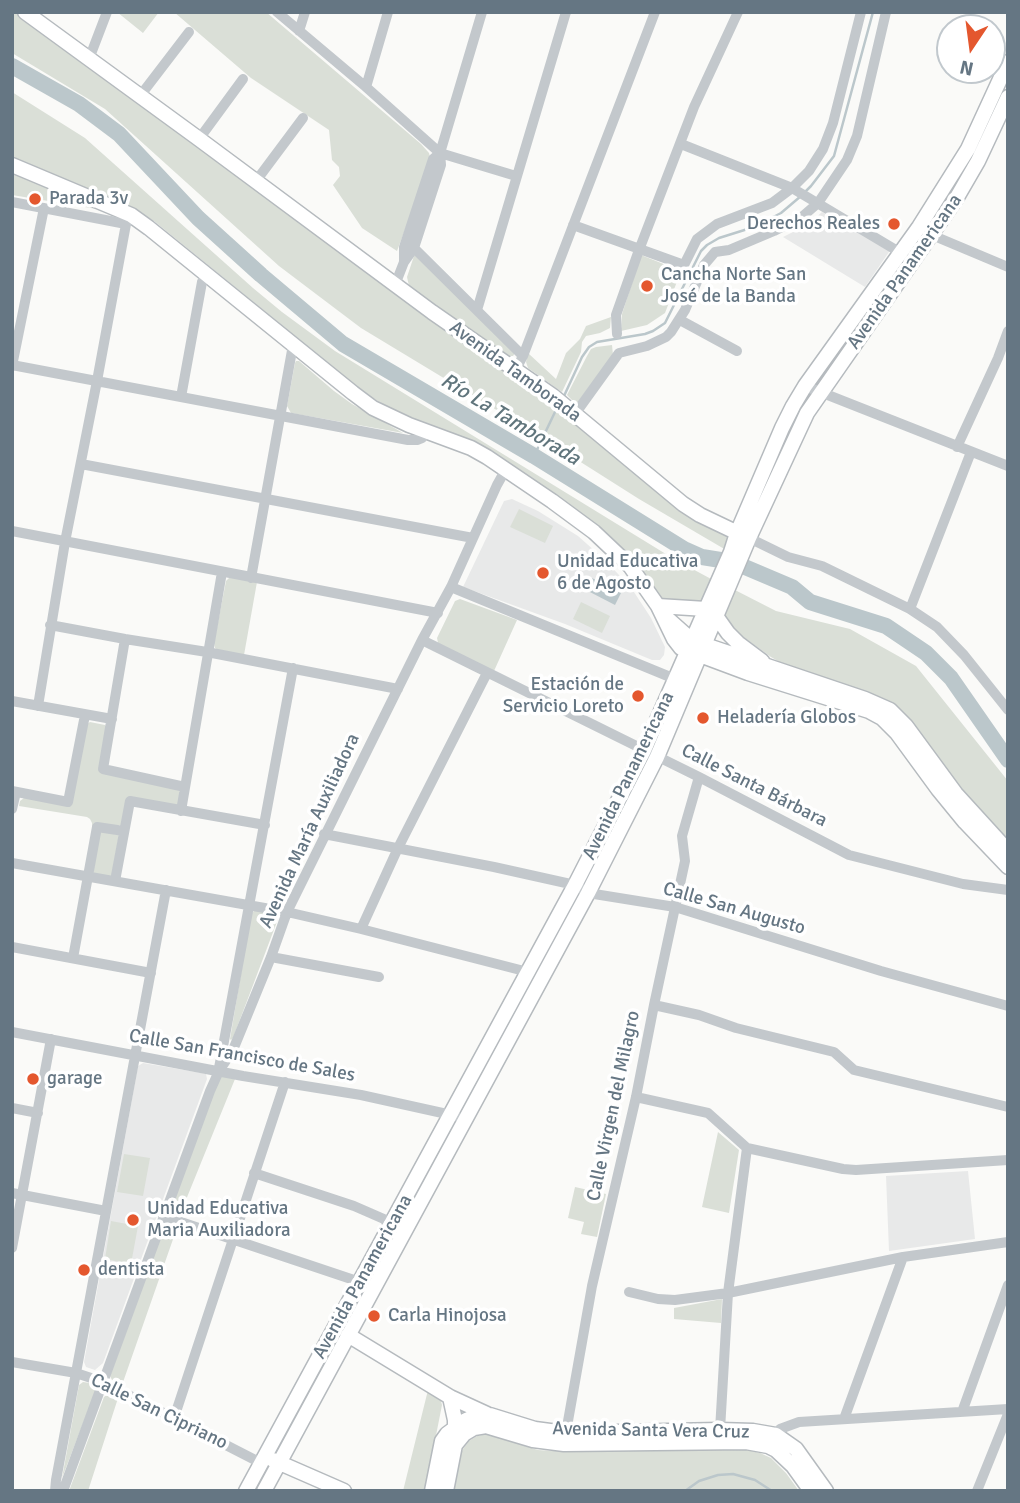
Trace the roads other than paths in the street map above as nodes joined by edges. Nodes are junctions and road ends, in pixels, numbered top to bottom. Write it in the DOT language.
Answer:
graph roads {
  1 [pos="25,12"];
  2 [pos="107,12"];
  3 [pos="277,12"];
  4 [pos="305,12"];
  5 [pos="388,12"];
  6 [pos="482,12"];
  7 [pos="566,12"];
  8 [pos="654,12"];
  9 [pos="738,12"];
  10 [pos="861,12"];
  11 [pos="886,12"];
  12 [pos="299,31"];
  13 [pos="189,32"];
  14 [pos="89,59"];
  15 [pos="1008,62"];
  16 [pos="243,79"];
  17 [pos="366,87"];
  18 [pos="141,96"];
  19 [pos="1008,97"];
  20 [pos="303,118"];
  21 [pos="996,119"];
  22 [pos="199,139"];
  23 [pos="681,144"];
  24 [pos="440,153"];
  25 [pos="12,166"];
  26 [pos="516,176"];
  27 [pos="256,181"];
  28 [pos="799,192"];
  29 [pos="12,202"];
  30 [pos="818,203"];
  31 [pos="44,208"];
  32 [pos="128,219"];
  33 [pos="573,225"];
  34 [pos="925,232"];
  35 [pos="414,248"];
  36 [pos="639,250"];
  37 [pos="901,253"];
  38 [pos="404,262"];
  39 [pos="1008,267"];
  40 [pos="207,274"];
  41 [pos="395,285"];
  42 [pos="477,310"];
  43 [pos="680,320"];
  44 [pos="1008,331"];
  45 [pos="617,334"];
  46 [pos="293,345"];
  47 [pos="737,351"];
  48 [pos="523,356"];
  49 [pos="12,365"];
  50 [pos="515,371"];
  51 [pos="97,382"];
  52 [pos="805,386"];
  53 [pos="821,392"];
  54 [pos="181,397"];
  55 [pos="575,414"];
  56 [pos="279,415"];
  57 [pos="427,431"];
  58 [pos="957,447"];
  59 [pos="971,452"];
  60 [pos="81,464"];
  61 [pos="1008,466"];
  62 [pos="506,470"];
  63 [pos="265,499"];
  64 [pos="12,531"];
  65 [pos="743,536"];
  66 [pos="473,538"];
  67 [pos="65,541"];
  68 [pos="222,572"];
  69 [pos="251,578"];
  70 [pos="451,587"];
  71 [pos="910,609"];
  72 [pos="661,611"];
  73 [pos="438,613"];
  74 [pos="711,613"];
  75 [pos="50,625"];
  76 [pos="125,639"];
  77 [pos="422,640"];
  78 [pos="696,648"];
  79 [pos="207,652"];
  80 [pos="293,667"];
  81 [pos="774,669"];
  82 [pos="487,673"];
  83 [pos="675,679"];
  84 [pos="398,689"];
  85 [pos="12,701"];
  86 [pos="38,706"];
  87 [pos="1008,710"];
  88 [pos="85,715"];
  89 [pos="111,719"];
  90 [pos="650,753"];
  91 [pos="699,777"];
  92 [pos="185,787"];
  93 [pos="14,792"];
  94 [pos="12,809"];
  95 [pos="181,811"];
  96 [pos="265,825"];
  97 [pos="124,831"];
  98 [pos="324,834"];
  99 [pos="398,848"];
  100 [pos="1008,851"];
  101 [pos="12,863"];
  102 [pos="1008,867"];
  103 [pos="88,876"];
  104 [pos="115,881"];
  105 [pos="575,885"];
  106 [pos="166,890"];
  107 [pos="1008,890"];
  108 [pos="588,893"];
  109 [pos="249,905"];
  110 [pos="675,907"];
  111 [pos="286,912"];
  112 [pos="361,929"];
  113 [pos="12,947"];
  114 [pos="271,957"];
  115 [pos="73,958"];
  116 [pos="528,972"];
  117 [pos="150,973"];
  118 [pos="379,977"];
  119 [pos="654,1004"];
  120 [pos="1008,1006"];
  121 [pos="12,1032"];
  122 [pos="51,1039"];
  123 [pos="135,1055"];
  124 [pos="219,1071"];
  125 [pos="285,1082"];
  126 [pos="636,1097"];
  127 [pos="1008,1107"];
  128 [pos="12,1108"];
  129 [pos="38,1112"];
  130 [pos="458,1117"];
  131 [pos="747,1148"];
  132 [pos="1008,1160"];
  133 [pos="254,1173"];
  134 [pos="18,1194"];
  135 [pos="106,1211"];
  136 [pos="163,1216"];
  137 [pos="393,1223"];
  138 [pos="233,1239"];
  139 [pos="1008,1242"];
  140 [pos="12,1248"];
  141 [pos="903,1257"];
  142 [pos="360,1282"];
  143 [pos="1008,1285"];
  144 [pos="375,1287"];
  145 [pos="629,1292"];
  146 [pos="728,1293"];
  147 [pos="348,1335"];
  148 [pos="12,1362"];
  149 [pos="76,1373"];
  150 [pos="103,1382"];
  151 [pos="450,1397"];
  152 [pos="1008,1411"];
  153 [pos="962,1412"];
  154 [pos="490,1415"];
  155 [pos="174,1418"];
  156 [pos="844,1419"];
  157 [pos="455,1426"];
  158 [pos="720,1430"];
  159 [pos="565,1438"];
  160 [pos="774,1441"];
  161 [pos="455,1445"];
  162 [pos="264,1459"];
  163 [pos="279,1464"];
  164 [pos="55,1491"];
  165 [pos="63,1491"];
  166 [pos="246,1491"];
  167 [pos="264,1491"];
  168 [pos="344,1491"];
  169 [pos="432,1491"];
  170 [pos="446,1491"];
  171 [pos="811,1491"];
  172 [pos="826,1491"];
  173 [pos="977,1491"];
  1 -- 14 [label="main road, Avenida Tamborada"];
  2 -- 14 [label="street"];
  3 -- 12 [label="street"];
  4 -- 12 [label="street"];
  5 -- 17 [label="street"];
  6 -- 24 [label="street"];
  7 -- 26 [label="street"];
  8 -- 33 [label="street"];
  9 -- 23 [label="street"];
  10 -- 28 [label="street"];
  11 -- 30 [label="street"];
  12 -- 17 [label="street"];
  13 -- 18 [label="street"];
  14 -- 18 [label="main road, Avenida Tamborada"];
  15 -- 21 [label="main road, Avenida Panamericana"];
  16 -- 22 [label="street"];
  17 -- 24 [label="street"];
  18 -- 22 [label="main road, Avenida Tamborada"];
  19 -- 21 [label="main road, Avenida Panamericana"];
  20 -- 27 [label="street"];
  21 -- 34 [label="main road, Avenida Panamericana"];
  22 -- 27 [label="main road, Avenida Tamborada"];
  23 -- 28 [label="street"];
  23 -- 36 [label="street"];
  24 -- 26 [label="street"];
  24 -- 35 [label="street"];
  24 -- 38 [label="street"];
  25 -- 32 [label="main road"];
  26 -- 42 [label="street"];
  27 -- 41 [label="main road, Avenida Tamborada"];
  28 -- 30 [label="street"];
  28 -- 36 [label="street"];
  29 -- 31 [label="street"];
  30 -- 37 [label="street"];
  30 -- 43 [label="street"];
  31 -- 32 [label="street"];
  31 -- 49 [label="street"];
  32 -- 40 [label="main road"];
  32 -- 51 [label="street"];
  33 -- 36 [label="street"];
  33 -- 48 [label="street"];
  34 -- 37 [label="main road, Avenida Panamericana"];
  34 -- 39 [label="street"];
  34 -- 53 [label="main road, Avenida Panamericana"];
  35 -- 38 [label="street"];
  35 -- 42 [label="street"];
  36 -- 45 [label="street"];
  37 -- 52 [label="main road, Avenida Panamericana"];
  38 -- 41 [label="street"];
  40 -- 46 [label="main road"];
  40 -- 54 [label="street"];
  41 -- 50 [label="main road, Avenida Tamborada"];
  42 -- 48 [label="street"];
  43 -- 47 [label="street"];
  43 -- 55 [label="street"];
  44 -- 58 [label="street"];
  46 -- 56 [label="street"];
  46 -- 57 [label="main road"];
  48 -- 50 [label="street"];
  49 -- 51 [label="street"];
  50 -- 55 [label="main road, Avenida Tamborada"];
  51 -- 54 [label="street"];
  51 -- 60 [label="street"];
  52 -- 53 [label="street"];
  52 -- 65 [label="main road, Avenida Panamericana"];
  53 -- 58 [label="street"];
  53 -- 65 [label="main road, Avenida Panamericana"];
  54 -- 56 [label="street"];
  55 -- 65 [label="main road, Avenida Tamborada"];
  56 -- 57 [label="street"];
  56 -- 63 [label="street"];
  57 -- 62 [label="main road"];
  58 -- 59 [label="street"];
  59 -- 61 [label="street"];
  59 -- 71 [label="street"];
  60 -- 63 [label="street"];
  60 -- 67 [label="street"];
  62 -- 66 [label="street, Avenida María Auxiliadora"];
  62 -- 72 [label="main road"];
  63 -- 66 [label="street"];
  63 -- 69 [label="street"];
  64 -- 67 [label="street"];
  65 -- 71 [label="street, Avenida Tamborada"];
  65 -- 74 [label="main road, Avenida Panamericana"];
  66 -- 70 [label="street, Avenida María Auxiliadora"];
  67 -- 68 [label="street"];
  67 -- 75 [label="street"];
  68 -- 69 [label="street"];
  68 -- 79 [label="street"];
  69 -- 73 [label="street"];
  70 -- 73 [label="street, Avenida María Auxiliadora"];
  70 -- 83 [label="street"];
  71 -- 87 [label="street, Avenida Tamborada"];
  72 -- 74 [label="main road"];
  72 -- 78 [label="main road"];
  73 -- 77 [label="street, Avenida María Auxiliadora"];
  74 -- 78 [label="main road, Avenida Panamericana"];
  74 -- 81 [label="main road"];
  75 -- 76 [label="street"];
  75 -- 86 [label="street"];
  76 -- 79 [label="street"];
  76 -- 89 [label="street"];
  77 -- 82 [label="street, Calle Santa Bárbara"];
  77 -- 84 [label="street, Avenida María Auxiliadora"];
  78 -- 81 [label="main road"];
  78 -- 83 [label="main road, Avenida Panamericana"];
  78 -- 90 [label="main road, Avenida Panamericana"];
  78 -- 102 [label="main road"];
  79 -- 80 [label="street"];
  79 -- 92 [label="street"];
  80 -- 84 [label="street"];
  80 -- 96 [label="street"];
  81 -- 100 [label="main road"];
  82 -- 90 [label="street, Calle Santa Bárbara"];
  82 -- 99 [label="street"];
  83 -- 90 [label="main road, Avenida Panamericana"];
  84 -- 98 [label="street, Avenida María Auxiliadora"];
  85 -- 86 [label="street"];
  86 -- 88 [label="street"];
  88 -- 89 [label="street"];
  88 -- 93 [label="street"];
  89 -- 92 [label="street"];
  90 -- 91 [label="street, Calle Santa Bárbara"];
  90 -- 105 [label="main road, Avenida Panamericana"];
  90 -- 108 [label="main road, Avenida Panamericana"];
  91 -- 107 [label="street, Calle Santa Bárbara"];
  91 -- 110 [label="street, Calle Virgen del Milagro"];
  92 -- 95 [label="street"];
  93 -- 94 [label="street"];
  95 -- 96 [label="street"];
  95 -- 97 [label="street"];
  96 -- 109 [label="street"];
  97 -- 103 [label="street"];
  97 -- 104 [label="street"];
  98 -- 99 [label="street, Calle San Augusto"];
  98 -- 111 [label="street, Avenida María Auxiliadora"];
  99 -- 105 [label="street, Calle San Augusto"];
  99 -- 112 [label="street"];
  101 -- 103 [label="street"];
  103 -- 104 [label="street"];
  103 -- 115 [label="street"];
  104 -- 106 [label="street"];
  105 -- 108 [label="street, Calle San Augusto"];
  105 -- 116 [label="main road, Avenida Panamericana"];
  106 -- 109 [label="street"];
  106 -- 117 [label="street"];
  108 -- 110 [label="street, Calle San Augusto"];
  108 -- 130 [label="main road, Avenida Panamericana"];
  109 -- 111 [label="street"];
  109 -- 124 [label="street"];
  110 -- 119 [label="street, Calle Virgen del Milagro"];
  110 -- 120 [label="street, Calle San Augusto"];
  111 -- 112 [label="street"];
  111 -- 114 [label="street, Avenida María Auxiliadora"];
  112 -- 116 [label="street"];
  113 -- 115 [label="street"];
  114 -- 118 [label="street"];
  114 -- 124 [label="street, Avenida María Auxiliadora"];
  115 -- 117 [label="street"];
  116 -- 130 [label="main road, Avenida Panamericana"];
  117 -- 123 [label="street"];
  119 -- 126 [label="street, Calle Virgen del Milagro"];
  119 -- 127 [label="street"];
  121 -- 122 [label="street, Calle San Francisco de Sales"];
  122 -- 123 [label="street, Calle San Francisco de Sales"];
  122 -- 129 [label="street"];
  123 -- 124 [label="street, Calle San Francisco de Sales"];
  123 -- 135 [label="street"];
  124 -- 125 [label="street, Calle San Francisco de Sales"];
  124 -- 136 [label="street, Avenida María Auxiliadora"];
  125 -- 130 [label="street, Calle San Francisco de Sales"];
  125 -- 133 [label="street"];
  126 -- 131 [label="street"];
  126 -- 159 [label="street, Calle Virgen del Milagro"];
  128 -- 129 [label="street"];
  129 -- 134 [label="street"];
  130 -- 137 [label="main road, Avenida Panamericana"];
  130 -- 144 [label="main road, Avenida Panamericana"];
  131 -- 132 [label="street"];
  131 -- 146 [label="street"];
  133 -- 137 [label="street"];
  133 -- 138 [label="street"];
  134 -- 135 [label="street"];
  134 -- 140 [label="street"];
  135 -- 149 [label="street"];
  136 -- 138 [label="street"];
  136 -- 150 [label="street, Avenida María Auxiliadora"];
  137 -- 142 [label="main road, Avenida Panamericana"];
  138 -- 142 [label="street"];
  138 -- 155 [label="street"];
  139 -- 141 [label="street"];
  141 -- 146 [label="street"];
  141 -- 156 [label="street"];
  142 -- 144 [label="street"];
  142 -- 162 [label="main road, Avenida Panamericana"];
  143 -- 153 [label="street"];
  144 -- 147 [label="main road, Avenida Panamericana"];
  145 -- 146 [label="street"];
  146 -- 158 [label="street"];
  147 -- 151 [label="main road, Avenida Santa Vera Cruz"];
  147 -- 163 [label="main road, Avenida Panamericana"];
  148 -- 149 [label="street, Calle San Cipriano"];
  149 -- 150 [label="street, Calle San Cipriano"];
  149 -- 164 [label="street"];
  150 -- 155 [label="street, Calle San Cipriano"];
  150 -- 165 [label="street, Avenida María Auxiliadora"];
  151 -- 154 [label="main road, Avenida Santa Vera Cruz"];
  151 -- 157 [label="main road"];
  152 -- 153 [label="street"];
  152 -- 173 [label="street"];
  153 -- 156 [label="street"];
  154 -- 157 [label="main road"];
  154 -- 159 [label="main road, Avenida Santa Vera Cruz"];
  155 -- 162 [label="street, Calle San Cipriano"];
  156 -- 160 [label="street"];
  157 -- 161 [label="main road"];
  157 -- 169 [label="main road"];
  158 -- 159 [label="main road, Avenida Santa Vera Cruz"];
  158 -- 160 [label="main road, Avenida Santa Vera Cruz"];
  159 -- 160 [label="main road, Avenida Santa Vera Cruz"];
  159 -- 161 [label="main road, Avenida Santa Vera Cruz"];
  160 -- 171 [label="main road, Avenida Santa Vera Cruz"];
  160 -- 172 [label="main road, Avenida Santa Vera Cruz"];
  161 -- 170 [label="main road"];
  162 -- 163 [label="main road, Calle San Cipriano"];
  162 -- 166 [label="main road, Avenida Panamericana"];
  163 -- 167 [label="main road, Avenida Panamericana"];
  163 -- 168 [label="main road, Calle San Cipriano"];
}
